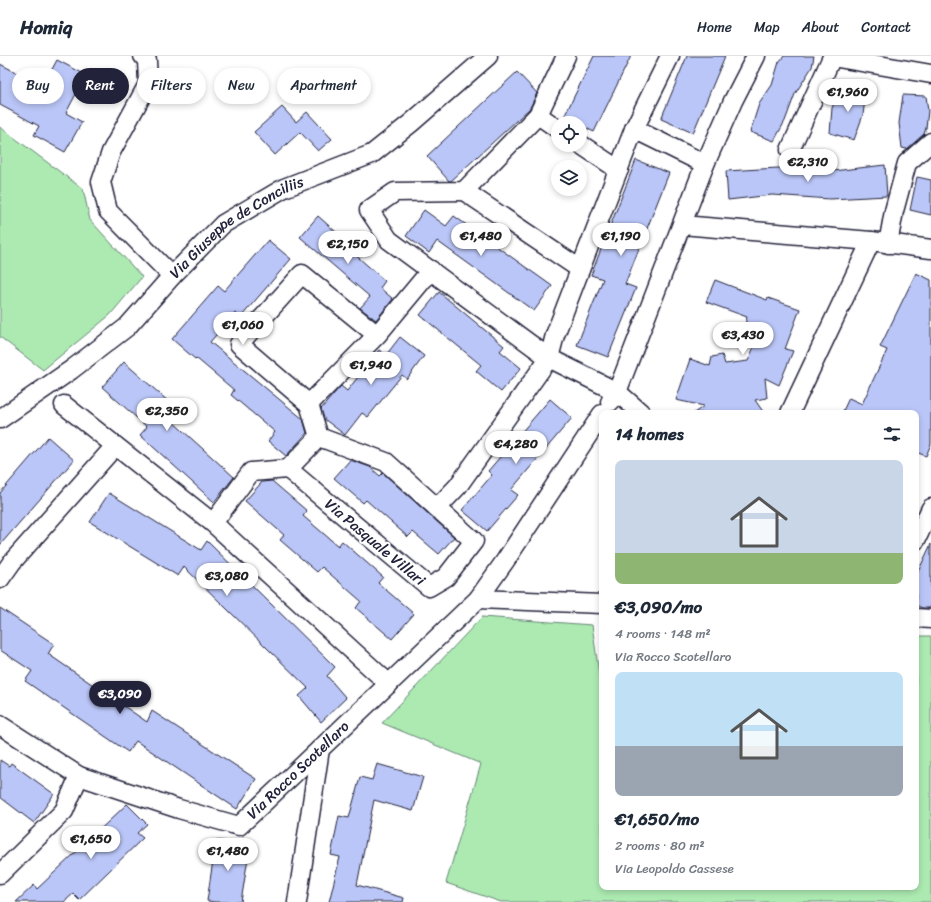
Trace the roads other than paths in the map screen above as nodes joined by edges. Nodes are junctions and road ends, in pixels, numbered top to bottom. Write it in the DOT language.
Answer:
graph roads {
  1 [pos="143,56"];
  2 [pos="488,56"];
  3 [pos="566,56"];
  4 [pos="670,56"];
  5 [pos="756,56"];
  6 [pos="833,56"];
  7 [pos="931,74"];
  8 [pos="538,115"];
  9 [pos="551,124"];
  10 [pos="634,129"];
  11 [pos="931,142"];
  12 [pos="587,149"];
  13 [pos="790,150"];
  14 [pos="705,164"];
  15 [pos="619,170"];
  16 [pos="464,191"];
  17 [pos="682,225"];
  18 [pos="880,242"];
  19 [pos="931,249"];
  20 [pos="580,269"];
  21 [pos="431,270"];
  22 [pos="172,276"];
  23 [pos="377,335"];
  24 [pos="550,358"];
  25 [pos="617,392"];
  26 [pos="309,404"];
  27 [pos="64,405"];
  28 [pos="605,410"];
  29 [pos="637,410"];
  30 [pos="792,410"];
  31 [pos="0,419"];
  32 [pos="599,419"];
  33 [pos="319,437"];
  34 [pos="115,446"];
  35 [pos="288,469"];
  36 [pos="437,508"];
  37 [pos="931,508"];
  38 [pos="213,523"];
  39 [pos="919,534"];
  40 [pos="0,579"];
  41 [pos="478,599"];
  42 [pos="599,604"];
  43 [pos="919,618"];
  44 [pos="931,619"];
  45 [pos="389,684"];
  46 [pos="0,725"];
  47 [pos="320,749"];
  48 [pos="79,776"];
  49 [pos="0,874"];
  50 [pos="297,902"];
  1 -- 22 [label="street"];
  2 -- 22 [label="street, Via Giuseppe de Conciliis"];
  3 -- 8 [label="street"];
  4 -- 10 [label="street"];
  5 -- 14 [label="street, Via Rocco Scotellaro"];
  6 -- 7 [label="street"];
  6 -- 13 [label="street"];
  8 -- 9 [label="street"];
  8 -- 16 [label="street"];
  10 -- 14 [label="street"];
  10 -- 15 [label="street"];
  11 -- 18 [label="street"];
  12 -- 15 [label="street"];
  14 -- 17 [label="street, Via Rocco Scotellaro"];
  15 -- 20 [label="street"];
  16 -- 20 [label="street"];
  16 -- 21 [label="street"];
  17 -- 18 [label="street"];
  17 -- 25 [label="street, Via Rocco Scotellaro"];
  18 -- 19 [label="street"];
  18 -- 30 [label="street"];
  20 -- 24 [label="street"];
  21 -- 23 [label="street"];
  21 -- 24 [label="street"];
  22 -- 31 [label="street, Via Giuseppe de Conciliis"];
  23 -- 26 [label="street"];
  23 -- 26 [label="street"];
  24 -- 25 [label="street"];
  24 -- 36 [label="street"];
  25 -- 28 [label="street, Via Rocco Scotellaro"];
  25 -- 29 [label="street"];
  26 -- 33 [label="street"];
  27 -- 34 [label="street"];
  32 -- 41 [label="street, Via Rocco Scotellaro"];
  33 -- 35 [label="street"];
  33 -- 36 [label="street"];
  34 -- 38 [label="street"];
  34 -- 40 [label="street"];
  35 -- 36 [label="street, Via Pasquale Villari"];
  35 -- 38 [label="street"];
  37 -- 39 [label="street"];
  38 -- 45 [label="street"];
  41 -- 42 [label="street"];
  41 -- 45 [label="street, Via Rocco Scotellaro"];
  43 -- 44 [label="street"];
  45 -- 47 [label="street, Via Rocco Scotellaro"];
  46 -- 48 [label="street, Via Rocco Scotellaro"];
  47 -- 48 [label="street, Via Rocco Scotellaro"];
  47 -- 50 [label="street"];
  48 -- 49 [label="street"];
}
